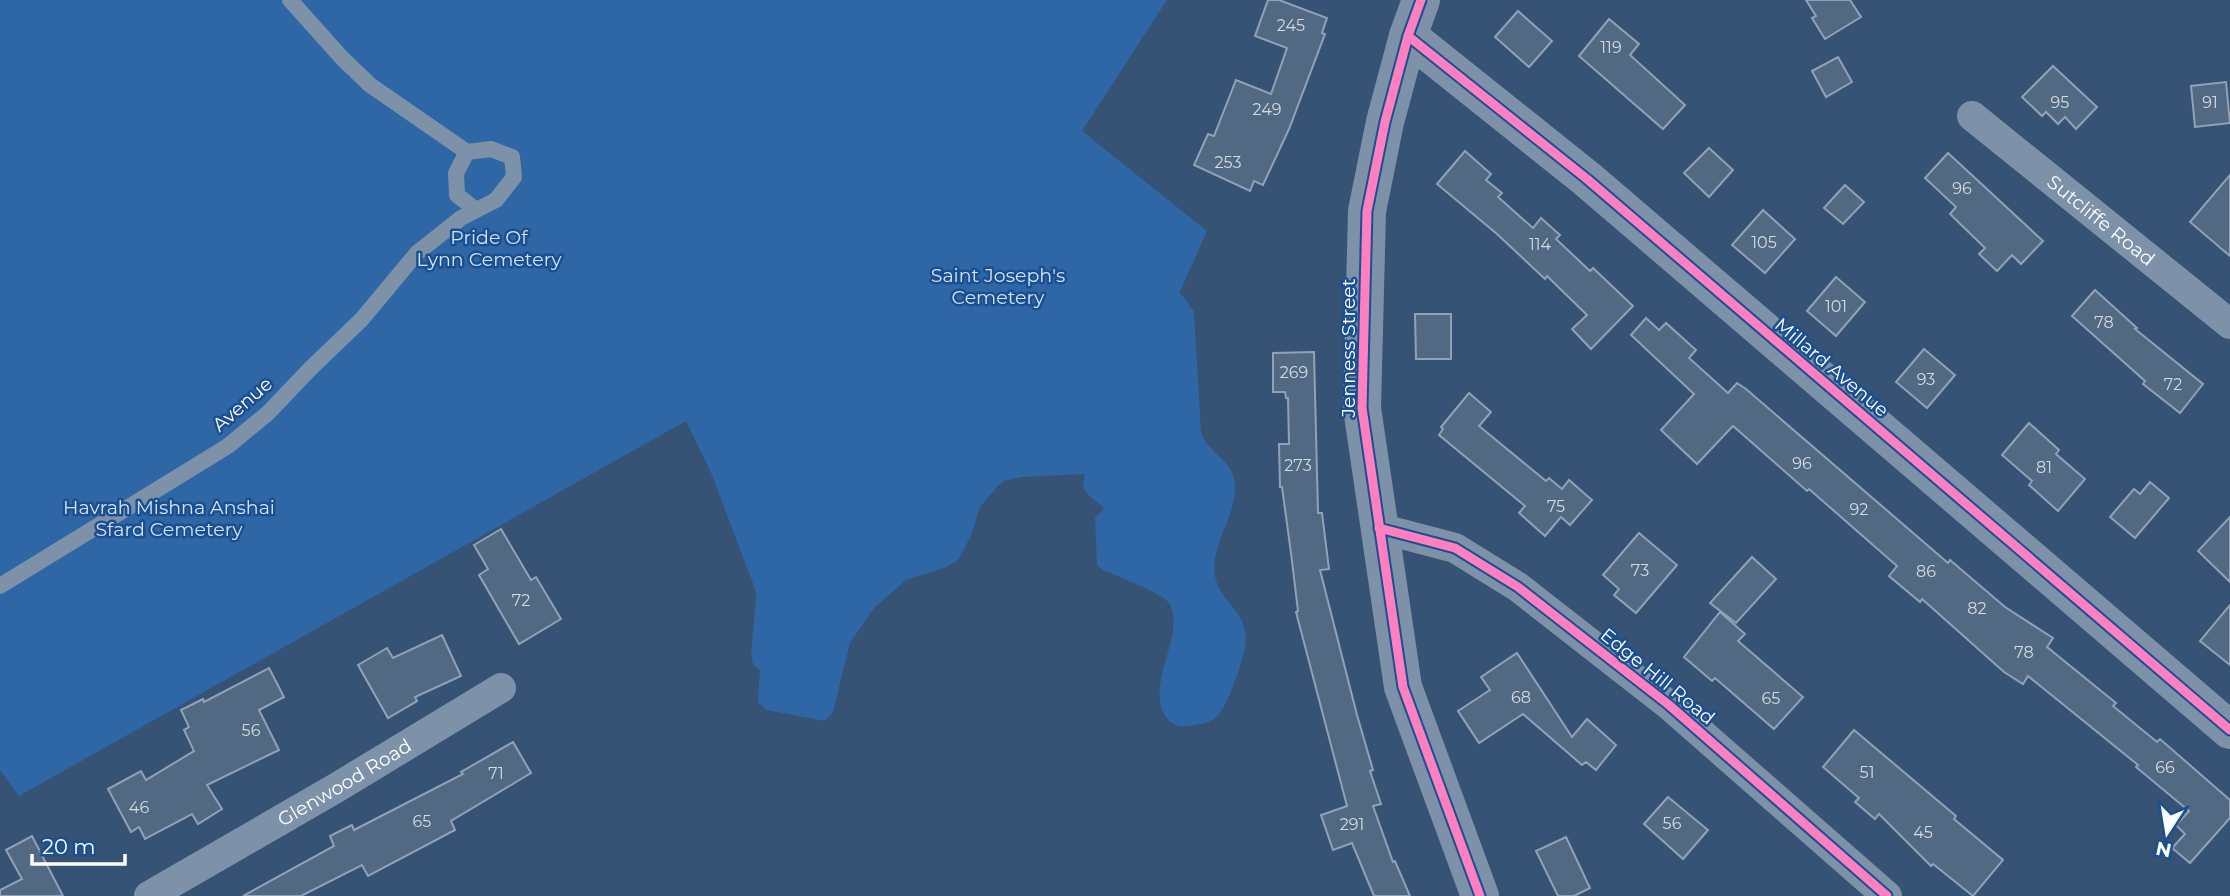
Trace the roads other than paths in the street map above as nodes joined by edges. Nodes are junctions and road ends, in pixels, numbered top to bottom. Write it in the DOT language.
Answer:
graph roads {
  1 [pos="290,0"];
  2 [pos="1421,0"];
  3 [pos="1408,36"];
  4 [pos="1972,116"];
  5 [pos="467,152"];
  6 [pos="476,210"];
  7 [pos="2230,324"];
  8 [pos="1379,528"];
  9 [pos="0,586"];
  10 [pos="500,688"];
  11 [pos="2230,730"];
  12 [pos="149,896"];
  13 [pos="1480,896"];
  14 [pos="1887,896"];
  1 -- 5 [label="lane"];
  2 -- 3 [label="street, Jenness Street"];
  3 -- 8 [label="street, Jenness Street"];
  3 -- 11 [label="street, Millard Avenue"];
  4 -- 7 [label="street, Sutcliffe Road"];
  5 -- 6 [label="lane"];
  5 -- 6 [label="lane, Avenue"];
  6 -- 9 [label="lane, Avenue"];
  8 -- 13 [label="street, Jenness Street"];
  8 -- 14 [label="street, Edge Hill Road"];
  10 -- 12 [label="street, Glenwood Road"];
}
